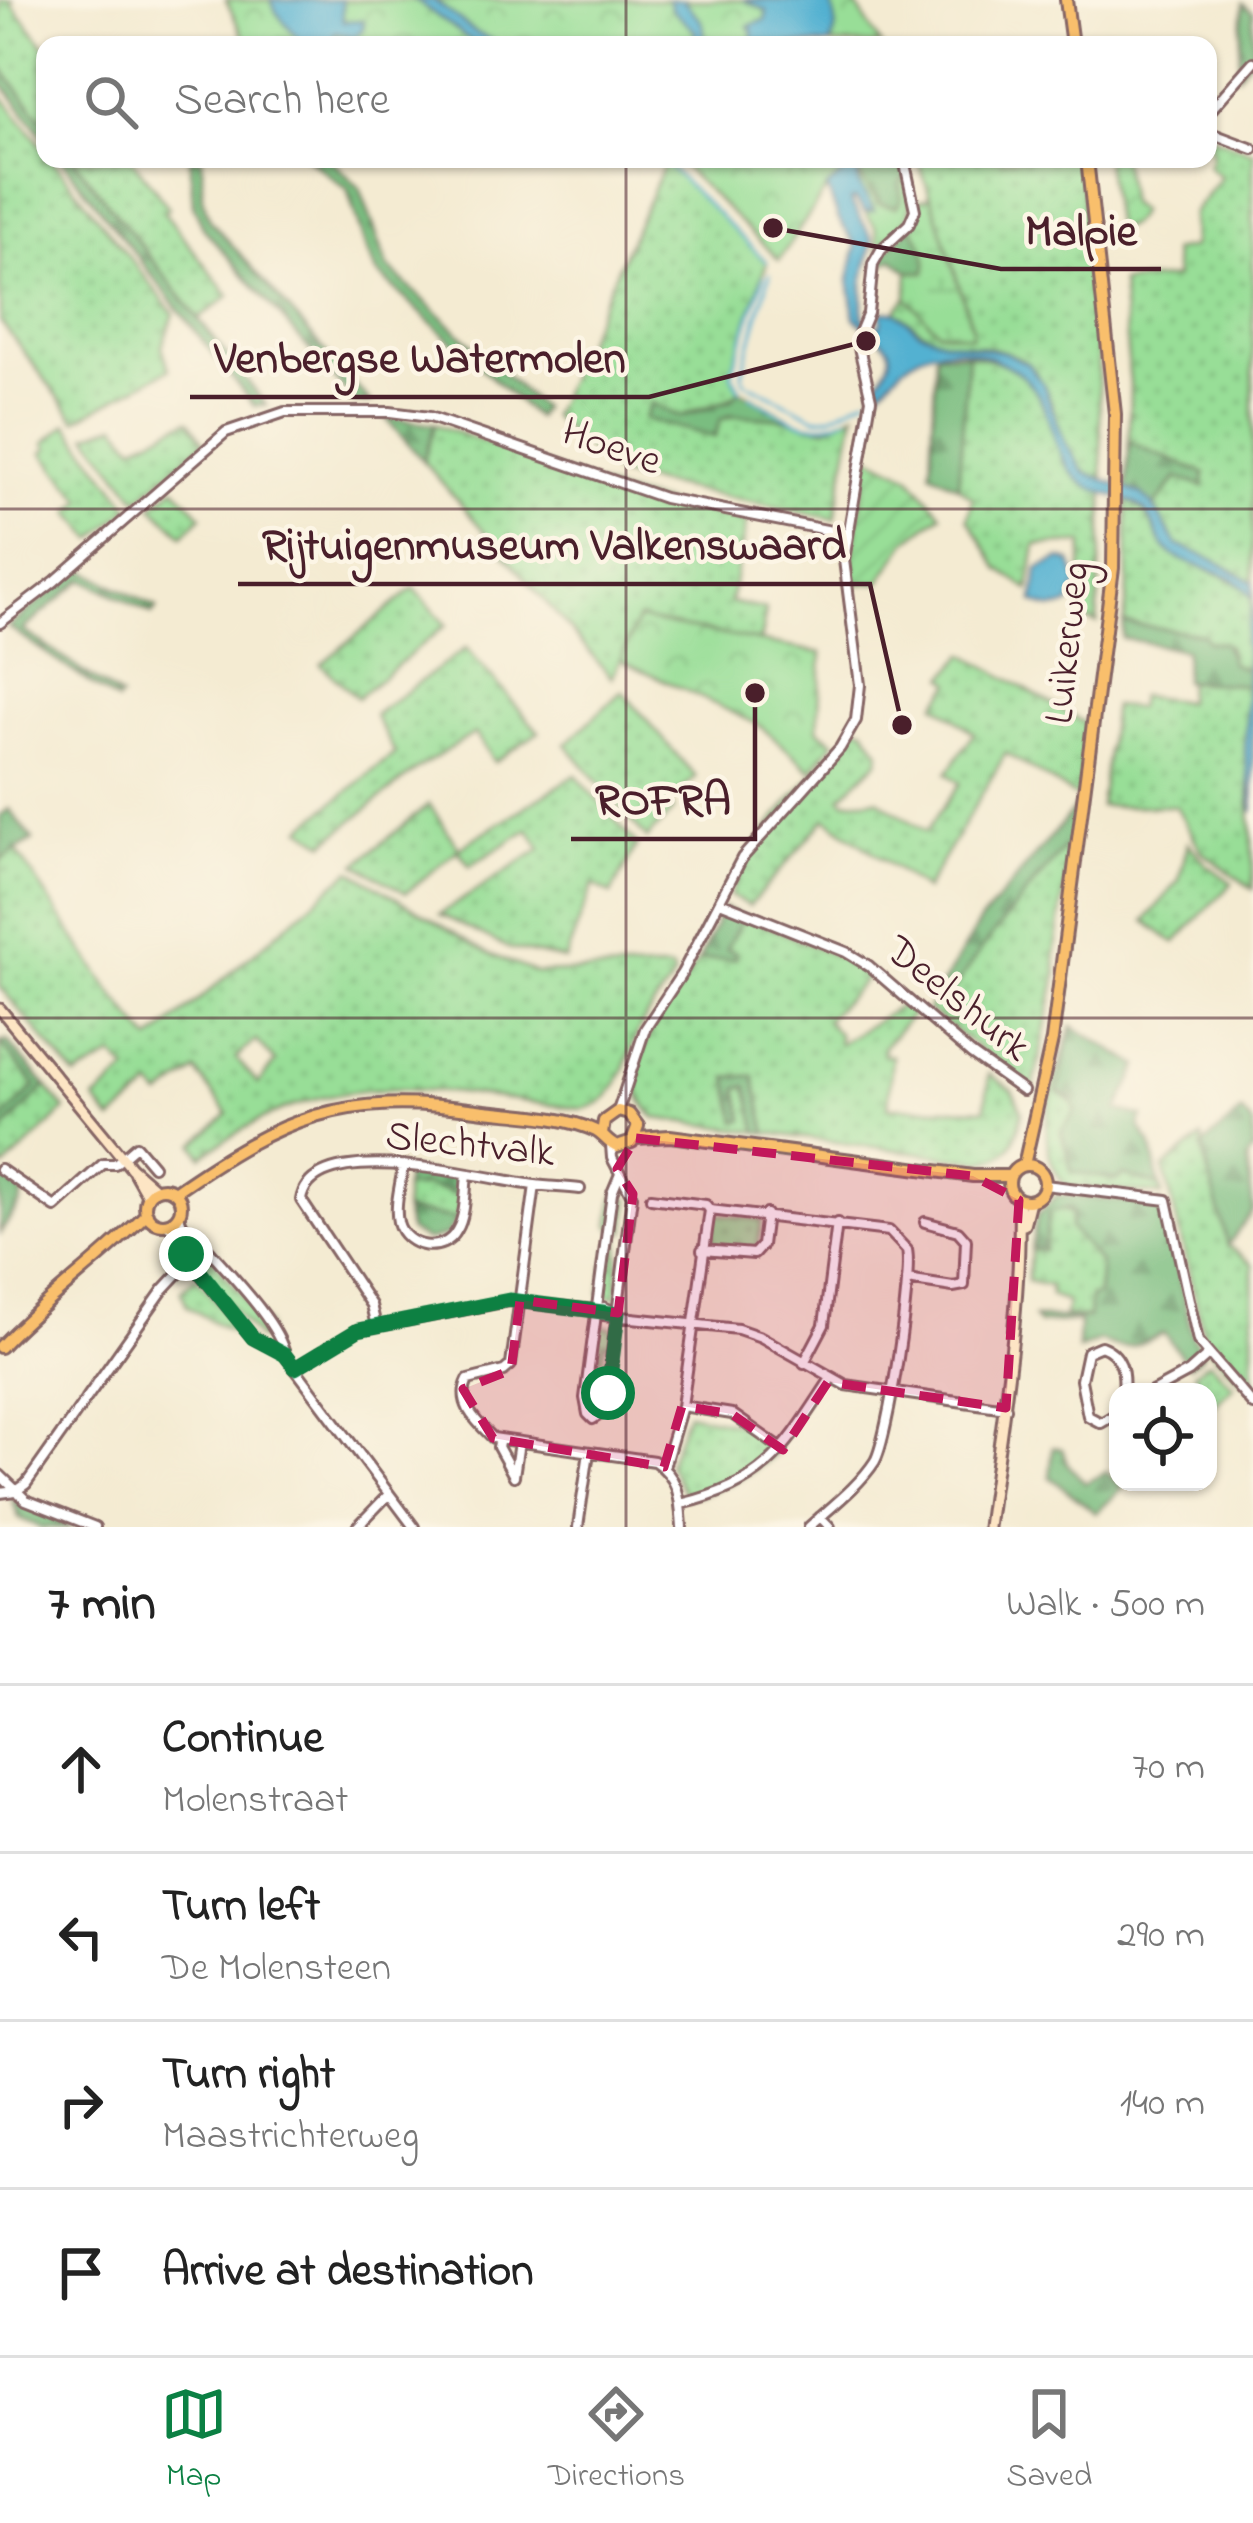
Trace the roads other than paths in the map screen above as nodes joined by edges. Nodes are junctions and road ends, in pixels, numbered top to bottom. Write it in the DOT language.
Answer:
graph roads {
  1 [pos="1066,0"];
  2 [pos="1071,36"];
  3 [pos="1253,62"];
  4 [pos="1217,103"];
  5 [pos="1217,135"];
  6 [pos="1253,149"];
  7 [pos="906,168"];
  8 [pos="1088,168"];
  9 [pos="847,534"];
  10 [pos="0,623"];
  11 [pos="720,902"];
  12 [pos="0,1009"];
  13 [pos="1023,1091"];
  14 [pos="623,1112"];
  15 [pos="603,1127"];
  16 [pos="637,1132"];
  17 [pos="617,1146"];
  18 [pos="123,1157"];
  19 [pos="153,1166"];
  20 [pos="403,1166"];
  21 [pos="1029,1166"];
  22 [pos="0,1169"];
  23 [pos="618,1172"];
  24 [pos="467,1174"];
  25 [pos="1010,1181"];
  26 [pos="535,1185"];
  27 [pos="1045,1185"];
  28 [pos="580,1189"];
  29 [pos="615,1190"];
  30 [pos="630,1191"];
  31 [pos="152,1194"];
  32 [pos="177,1196"];
  33 [pos="651,1198"];
  34 [pos="1024,1201"];
  35 [pos="710,1210"];
  36 [pos="766,1214"];
  37 [pos="179,1215"];
  38 [pos="156,1220"];
  39 [pos="925,1222"];
  40 [pos="837,1223"];
  41 [pos="196,1240"];
  42 [pos="185,1248"];
  43 [pos="703,1250"];
  44 [pos="190,1261"];
  45 [pos="907,1280"];
  46 [pos="520,1300"];
  47 [pos="596,1310"];
  48 [pos="618,1314"];
  49 [pos="692,1324"];
  50 [pos="376,1326"];
  51 [pos="271,1327"];
  52 [pos="260,1342"];
  53 [pos="0,1347"];
  54 [pos="285,1355"];
  55 [pos="1208,1355"];
  56 [pos="804,1363"];
  57 [pos="295,1368"];
  58 [pos="830,1379"];
  59 [pos="1124,1383"];
  60 [pos="1169,1383"];
  61 [pos="890,1394"];
  62 [pos="1253,1405"];
  63 [pos="682,1406"];
  64 [pos="1006,1408"];
  65 [pos="1109,1418"];
  66 [pos="500,1439"];
  67 [pos="520,1442"];
  68 [pos="783,1450"];
  69 [pos="590,1452"];
  70 [pos="664,1467"];
  71 [pos="0,1475"];
  72 [pos="16,1491"];
  73 [pos="0,1493"];
  74 [pos="389,1494"];
  75 [pos="681,1504"];
  76 [pos="820,1517"];
  77 [pos="95,1527"];
  78 [pos="357,1527"];
  79 [pos="414,1527"];
  80 [pos="578,1527"];
  81 [pos="682,1527"];
  82 [pos="809,1527"];
  83 [pos="830,1527"];
  84 [pos="988,1527"];
  1 -- 2 [label="main road"];
  3 -- 4 [label="street"];
  5 -- 6 [label="street"];
  7 -- 9 [label="street"];
  8 -- 21 [label="main road, Luikerweg"];
  9 -- 10 [label="street, Hoeve"];
  9 -- 11 [label="street"];
  11 -- 13 [label="street, Deelshurk"];
  11 -- 14 [label="street"];
  12 -- 18 [label="street"];
  14 -- 15 [label="main road"];
  14 -- 16 [label="main road"];
  15 -- 17 [label="main road"];
  15 -- 32 [label="main road"];
  16 -- 17 [label="main road"];
  16 -- 25 [label="main road"];
  17 -- 23 [label="street"];
  18 -- 19 [label="street"];
  18 -- 22 [label="street"];
  18 -- 31 [label="street"];
  20 -- 24 [label="street, Slechtvalk"];
  20 -- 24 [label="street"];
  20 -- 50 [label="street, Slechtvalk"];
  21 -- 25 [label="main road"];
  21 -- 27 [label="main road"];
  23 -- 29 [label="street"];
  23 -- 30 [label="street"];
  24 -- 26 [label="street, Slechtvalk"];
  25 -- 34 [label="main road"];
  26 -- 28 [label="street, Slechtvalk"];
  26 -- 46 [label="street"];
  27 -- 34 [label="main road"];
  27 -- 55 [label="street"];
  29 -- 30 [label="street"];
  29 -- 47 [label="street"];
  30 -- 48 [label="street"];
  31 -- 32 [label="main road"];
  31 -- 38 [label="main road"];
  32 -- 37 [label="main road"];
  33 -- 35 [label="street"];
  34 -- 64 [label="street"];
  35 -- 36 [label="street"];
  35 -- 43 [label="street"];
  36 -- 40 [label="street"];
  36 -- 43 [label="street"];
  37 -- 38 [label="main road"];
  37 -- 41 [label="street"];
  38 -- 42 [label="street"];
  38 -- 53 [label="main road"];
  39 -- 45 [label="street"];
  40 -- 45 [label="street"];
  40 -- 56 [label="street"];
  41 -- 42 [label="street"];
  41 -- 51 [label="street"];
  42 -- 44 [label="street"];
  43 -- 49 [label="street"];
  44 -- 52 [label="street"];
  44 -- 72 [label="street"];
  45 -- 61 [label="street"];
  46 -- 47 [label="street"];
  46 -- 50 [label="street"];
  46 -- 66 [label="street"];
  47 -- 48 [label="street"];
  47 -- 48 [label="street"];
  48 -- 49 [label="street"];
  49 -- 56 [label="street"];
  49 -- 63 [label="street"];
  50 -- 57 [label="street"];
  51 -- 52 [label="street"];
  51 -- 54 [label="street"];
  52 -- 54 [label="street"];
  54 -- 57 [label="street"];
  55 -- 60 [label="street"];
  55 -- 62 [label="street"];
  56 -- 58 [label="street"];
  57 -- 74 [label="street"];
  58 -- 61 [label="street"];
  58 -- 68 [label="street"];
  59 -- 65 [label="street"];
  61 -- 64 [label="street"];
  61 -- 76 [label="street"];
  63 -- 68 [label="street"];
  63 -- 70 [label="street"];
  64 -- 84 [label="street"];
  66 -- 67 [label="street"];
  66 -- 67 [label="street"];
  67 -- 69 [label="street"];
  68 -- 75 [label="street"];
  69 -- 70 [label="street"];
  69 -- 80 [label="street"];
  70 -- 75 [label="street"];
  71 -- 72 [label="street"];
  72 -- 73 [label="street"];
  72 -- 77 [label="street"];
  74 -- 78 [label="street"];
  74 -- 79 [label="street"];
  75 -- 81 [label="street"];
  76 -- 82 [label="street"];
  76 -- 83 [label="street"];
}
